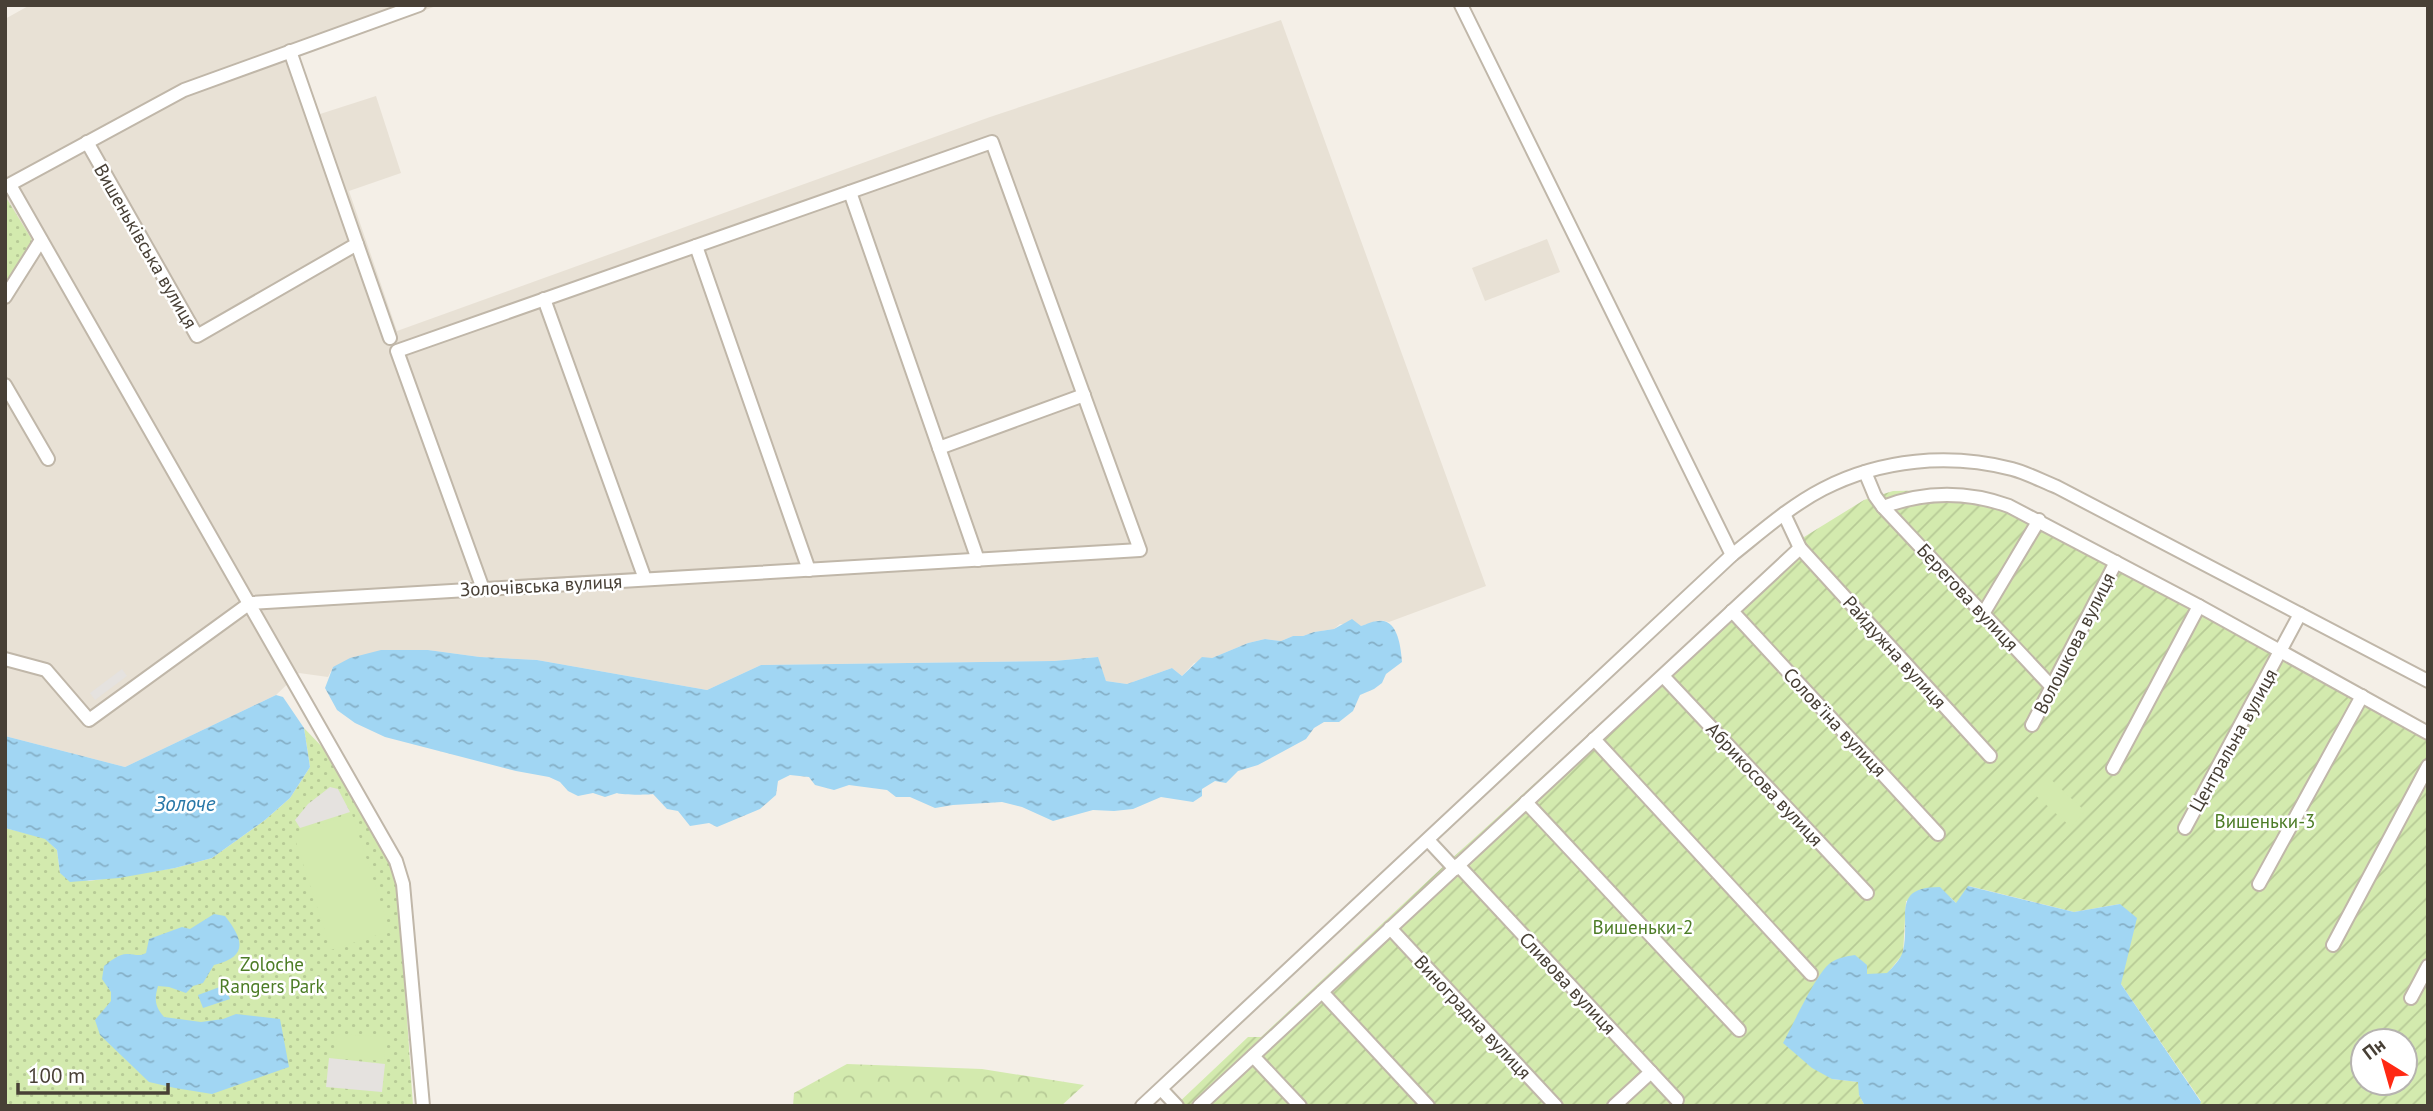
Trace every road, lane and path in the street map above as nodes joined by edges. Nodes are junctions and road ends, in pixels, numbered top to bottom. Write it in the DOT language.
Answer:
graph roads {
  1 [pos="419,5"];
  2 [pos="1461,5"];
  3 [pos="290,51"];
  4 [pos="87,142"];
  5 [pos="8,186"];
  6 [pos="850,192"];
  7 [pos="41,240"];
  8 [pos="357,244"];
  9 [pos="696,246"];
  10 [pos="5,297"];
  11 [pos="544,299"];
  12 [pos="390,338"];
  13 [pos="5,385"];
  14 [pos="1084,395"];
  15 [pos="939,448"];
  16 [pos="48,459"];
  17 [pos="1865,472"];
  18 [pos="1884,507"];
  19 [pos="1784,514"];
  20 [pos="2039,520"];
  21 [pos="1800,548"];
  22 [pos="1732,555"];
  23 [pos="978,560"];
  24 [pos="2116,562"];
  25 [pos="809,570"];
  26 [pos="645,579"];
  27 [pos="483,589"];
  28 [pos="250,603"];
  29 [pos="2199,606"];
  30 [pos="1732,611"];
  31 [pos="1983,614"];
  32 [pos="2300,614"];
  33 [pos="2281,652"];
  34 [pos="5,659"];
  35 [pos="1662,676"];
  36 [pos="2428,681"];
  37 [pos="2052,687"];
  38 [pos="2362,696"];
  39 [pos="2032,724"];
  40 [pos="2428,733"];
  41 [pos="1594,739"];
  42 [pos="1990,756"];
  43 [pos="2428,766"];
  44 [pos="2113,768"];
  45 [pos="1526,802"];
  46 [pos="2185,828"];
  47 [pos="1938,834"];
  48 [pos="1428,840"];
  49 [pos="1456,867"];
  50 [pos="2259,884"];
  51 [pos="1867,893"];
  52 [pos="1390,928"];
  53 [pos="2333,945"];
  54 [pos="2428,966"];
  55 [pos="1811,974"];
  56 [pos="1322,992"];
  57 [pos="2410,998"];
  58 [pos="1739,1030"];
  59 [pos="1253,1056"];
  60 [pos="1650,1072"];
  61 [pos="1161,1088"];
  62 [pos="1677,1100"];
  63 [pos="423,1106"];
  64 [pos="1142,1106"];
  65 [pos="1177,1106"];
  66 [pos="1199,1106"];
  67 [pos="1300,1106"];
  68 [pos="1428,1106"];
  69 [pos="1556,1106"];
  70 [pos="1614,1106"];
  1 -- 3 [label="street"];
  2 -- 22 [label="street"];
  3 -- 4 [label="street"];
  3 -- 8 [label="street"];
  4 -- 5 [label="street"];
  4 -- 8 [label="street, Вишеньківська вулиця"];
  5 -- 7 [label="street"];
  6 -- 9 [label="street"];
  6 -- 14 [label="street"];
  6 -- 15 [label="street"];
  7 -- 10 [label="street"];
  7 -- 28 [label="street"];
  8 -- 12 [label="street"];
  9 -- 11 [label="street"];
  9 -- 25 [label="street"];
  11 -- 26 [label="street"];
  11 -- 27 [label="street"];
  13 -- 16 [label="street"];
  14 -- 15 [label="street"];
  14 -- 23 [label="street, Золочівська вулиця"];
  15 -- 23 [label="street"];
  17 -- 18 [label="street, Берегова вулиця"];
  17 -- 19 [label="street"];
  17 -- 32 [label="street"];
  18 -- 20 [label="street"];
  18 -- 31 [label="street, Берегова вулиця"];
  19 -- 21 [label="street, Райдужна вулиця"];
  19 -- 22 [label="street"];
  20 -- 24 [label="street"];
  20 -- 31 [label="street"];
  21 -- 30 [label="street"];
  21 -- 42 [label="street, Райдужна вулиця"];
  22 -- 48 [label="street"];
  23 -- 25 [label="street, Золочівська вулиця"];
  24 -- 29 [label="street"];
  24 -- 37 [label="street, Волошкова вулиця"];
  25 -- 26 [label="street, Золочівська вулиця"];
  26 -- 27 [label="street, Золочівська вулиця"];
  27 -- 28 [label="street, Золочівська вулиця"];
  28 -- 34 [label="street"];
  28 -- 63 [label="street"];
  29 -- 33 [label="street"];
  29 -- 44 [label="street"];
  30 -- 35 [label="street"];
  30 -- 47 [label="street, Соловʼїна вулиця"];
  31 -- 37 [label="street, Берегова вулиця"];
  32 -- 33 [label="street, Центральна вулиця"];
  32 -- 36 [label="street"];
  33 -- 38 [label="street"];
  33 -- 46 [label="street, Центральна вулиця"];
  35 -- 41 [label="street"];
  35 -- 51 [label="street, Абрикосова вулиця"];
  37 -- 39 [label="street, Волошкова вулиця"];
  38 -- 40 [label="street"];
  38 -- 50 [label="street"];
  41 -- 45 [label="street"];
  41 -- 55 [label="street"];
  43 -- 53 [label="street"];
  45 -- 49 [label="street"];
  45 -- 58 [label="street"];
  48 -- 49 [label="street, Сливова вулиця"];
  48 -- 61 [label="street"];
  49 -- 52 [label="street"];
  49 -- 60 [label="street, Сливова вулиця"];
  52 -- 56 [label="street"];
  52 -- 69 [label="street, Виноградна вулиця"];
  54 -- 57 [label="street"];
  56 -- 59 [label="street"];
  56 -- 68 [label="street"];
  59 -- 66 [label="street"];
  59 -- 67 [label="street"];
  60 -- 62 [label="street, Сливова вулиця"];
  60 -- 70 [label="street"];
  61 -- 64 [label="street"];
  61 -- 65 [label="street"];
}
